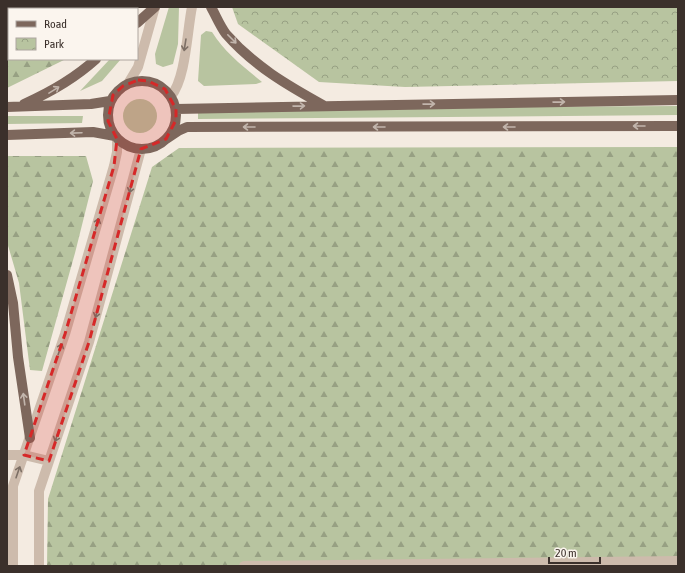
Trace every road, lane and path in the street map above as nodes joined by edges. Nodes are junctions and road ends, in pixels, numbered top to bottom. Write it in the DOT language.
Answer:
graph roads {
  1 [pos="155,7"];
  2 [pos="192,7"];
  3 [pos="211,7"];
  4 [pos="138,22"];
  5 [pos="95,60"];
  6 [pos="129,82"];
  7 [pos="171,96"];
  8 [pos="678,100"];
  9 [pos="110,101"];
  10 [pos="324,106"];
  11 [pos="7,107"];
  12 [pos="19,107"];
  13 [pos="176,109"];
  14 [pos="678,126"];
  15 [pos="7,135"];
  16 [pos="116,137"];
  17 [pos="166,139"];
  18 [pos="141,149"];
  19 [pos="7,275"];
  20 [pos="30,438"];
  21 [pos="7,455"];
  22 [pos="24,455"];
  23 [pos="48,461"];
  24 [pos="678,561"];
  25 [pos="13,566"];
  26 [pos="39,566"];
  27 [pos="244,566"];
  1 -- 4 [label="main road"];
  1 -- 6 [label="street"];
  2 -- 7 [label="street, one-way"];
  3 -- 10 [label="main road, one-way"];
  12 -- 5 [label="main road, one-way"];
  6 -- 7 [label="main road"];
  6 -- 9 [label="main road"];
  7 -- 13 [label="main road"];
  10 -- 8 [label="main road, one-way"];
  9 -- 12 [label="main road"];
  9 -- 16 [label="main road"];
  13 -- 10 [label="main road, one-way"];
  11 -- 12 [label="main road"];
  13 -- 17 [label="main road"];
  14 -- 17 [label="main road, one-way"];
  16 -- 15 [label="main road, one-way"];
  16 -- 18 [label="main road"];
  20 -- 16 [label="street, one-way"];
  17 -- 18 [label="main road"];
  18 -- 23 [label="street, one-way"];
  20 -- 19 [label="main road, one-way"];
  20 -- 22 [label="street"];
  21 -- 22 [label="street"];
  22 -- 23 [label="street"];
  25 -- 22 [label="street, one-way"];
  23 -- 26 [label="street"];
  24 -- 27 [label="street"];
}
